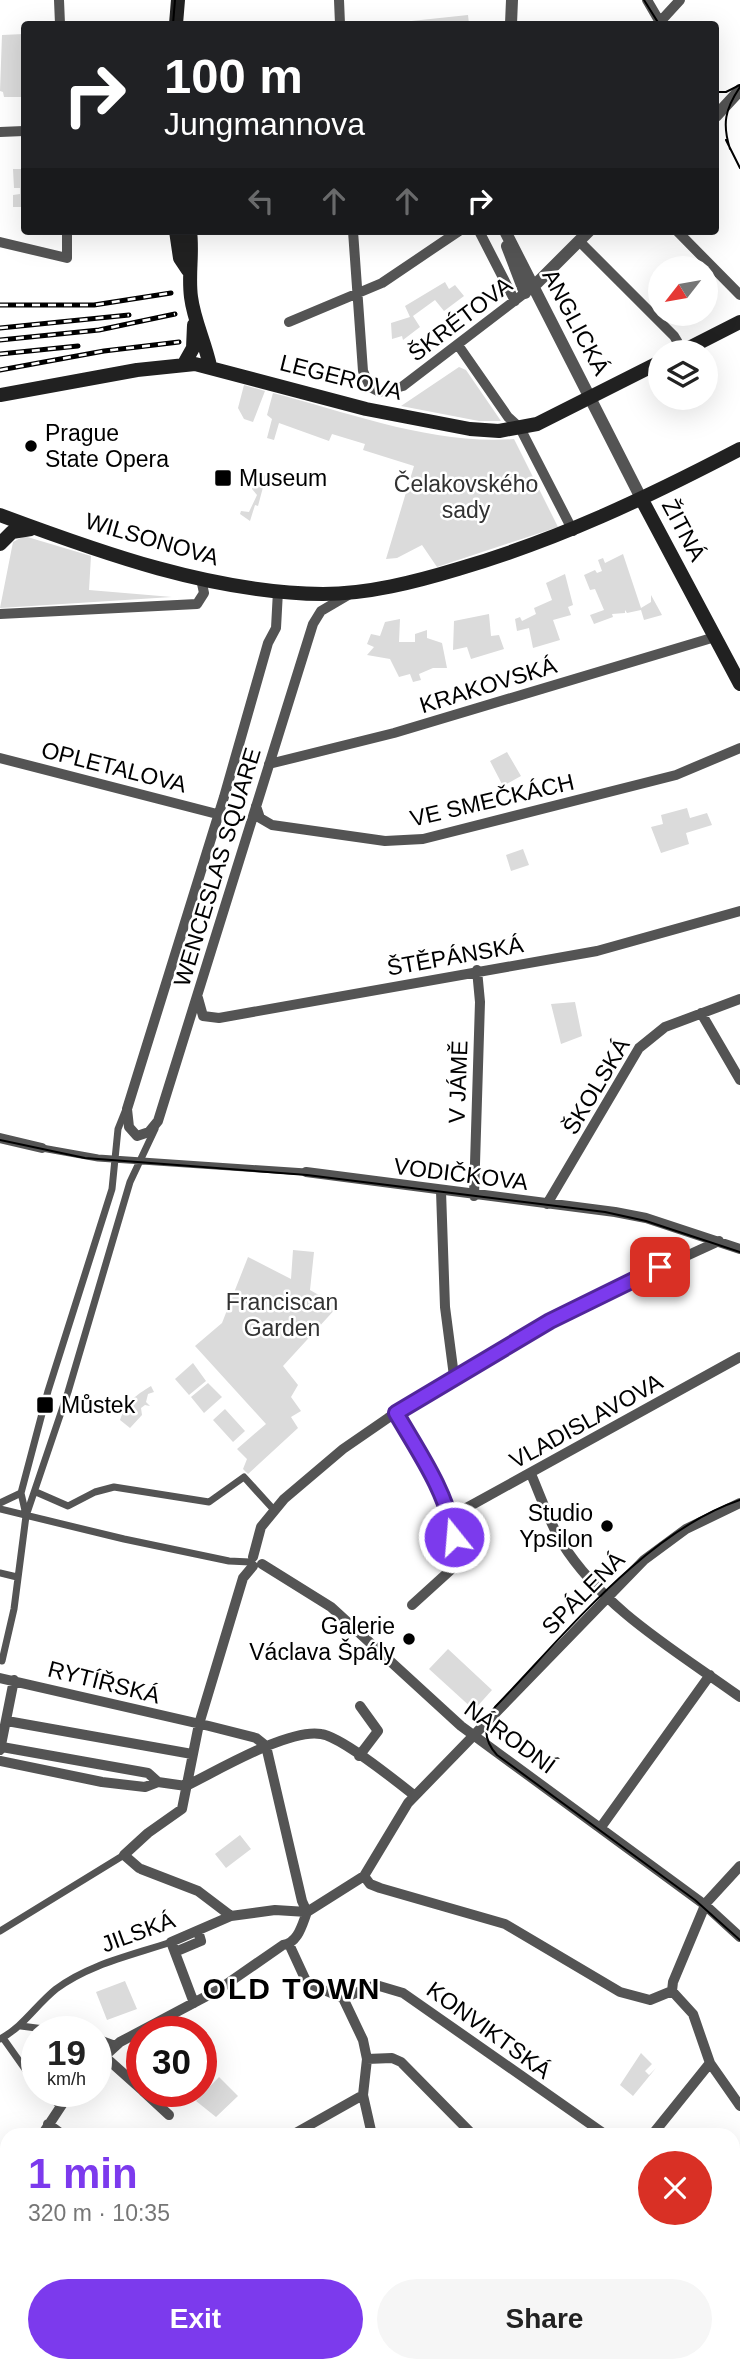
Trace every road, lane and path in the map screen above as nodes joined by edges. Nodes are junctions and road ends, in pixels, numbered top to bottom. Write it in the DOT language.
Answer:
graph roads {
  1 [pos="59,0"];
  2 [pos="178,0"];
  3 [pos="339,0"];
  4 [pos="512,0"];
  5 [pos="647,0"];
  6 [pos="680,0"];
  7 [pos="60,21"];
  8 [pos="176,21"];
  9 [pos="340,21"];
  10 [pos="511,21"];
  11 [pos="658,21"];
  12 [pos="662,21"];
  13 [pos="740,90"];
  14 [pos="719,113"];
  15 [pos="21,131"];
  16 [pos="0,132"];
  17 [pos="67,235"];
  18 [pos="177,235"];
  19 [pos="190,235"];
  20 [pos="353,235"];
  21 [pos="453,235"];
  22 [pos="482,235"];
  23 [pos="506,235"];
  24 [pos="586,235"];
  25 [pos="681,235"];
  26 [pos="0,242"];
  27 [pos="580,242"];
  28 [pos="188,270"];
  29 [pos="525,294"];
  30 [pos="358,295"];
  31 [pos="740,295"];
  32 [pos="194,313"];
  33 [pos="289,322"];
  34 [pos="740,322"];
  35 [pos="676,340"];
  36 [pos="704,340"];
  37 [pos="458,345"];
  38 [pos="184,364"];
  39 [pos="210,366"];
  40 [pos="648,368"];
  41 [pos="0,396"];
  42 [pos="591,396"];
  43 [pos="520,428"];
  44 [pos="740,449"];
  45 [pos="642,500"];
  46 [pos="0,516"];
  47 [pos="40,531"];
  48 [pos="573,531"];
  49 [pos="0,544"];
  50 [pos="201,579"];
  51 [pos="278,591"];
  52 [pos="353,592"];
  53 [pos="0,614"];
  54 [pos="715,637"];
  55 [pos="740,684"];
  56 [pos="740,748"];
  57 [pos="5,759"];
  58 [pos="269,764"];
  59 [pos="256,806"];
  60 [pos="218,814"];
  61 [pos="740,911"];
  62 [pos="477,970"];
  63 [pos="200,987"];
  64 [pos="740,999"];
  65 [pos="701,1013"];
  66 [pos="740,1080"];
  67 [pos="127,1109"];
  68 [pos="158,1121"];
  69 [pos="0,1138"];
  70 [pos="42,1148"];
  71 [pos="115,1159"];
  72 [pos="140,1161"];
  73 [pos="306,1172"];
  74 [pos="441,1191"];
  75 [pos="474,1196"];
  76 [pos="547,1204"];
  77 [pos="719,1241"];
  78 [pos="740,1249"];
  79 [pos="740,1357"];
  80 [pos="454,1376"];
  81 [pos="49,1396"];
  82 [pos="64,1401"];
  83 [pos="396,1413"];
  84 [pos="531,1474"];
  85 [pos="36,1492"];
  86 [pos="21,1493"];
  87 [pos="0,1503"];
  88 [pos="740,1503"];
  89 [pos="0,1509"];
  90 [pos="274,1510"];
  91 [pos="26,1516"];
  92 [pos="450,1517"];
  93 [pos="255,1562"];
  94 [pos="0,1573"];
  95 [pos="17,1577"];
  96 [pos="607,1595"];
  97 [pos="412,1605"];
  98 [pos="2,1661"];
  99 [pos="710,1675"];
  100 [pos="0,1678"];
  101 [pos="14,1680"];
  102 [pos="740,1698"];
  103 [pos="360,1706"];
  104 [pos="7,1721"];
  105 [pos="199,1724"];
  106 [pos="472,1735"];
  107 [pos="266,1746"];
  108 [pos="1,1748"];
  109 [pos="192,1754"];
  110 [pos="359,1756"];
  111 [pos="0,1761"];
  112 [pos="158,1782"];
  113 [pos="187,1786"];
  114 [pos="415,1796"];
  115 [pos="601,1827"];
  116 [pos="124,1855"];
  117 [pos="740,1866"];
  118 [pos="363,1876"];
  119 [pos="705,1905"];
  120 [pos="307,1912"];
  121 [pos="230,1916"];
  122 [pos="0,1931"];
  123 [pos="740,1937"];
  124 [pos="289,1944"];
  125 [pos="173,1947"];
  126 [pos="672,1991"];
  127 [pos="343,1998"];
  128 [pos="194,2003"];
  129 [pos="31,2016"];
  130 [pos="21,2026"];
  131 [pos="1,2038"];
  132 [pos="112,2045"];
  133 [pos="115,2046"];
  134 [pos="112,2049"];
  135 [pos="367,2059"];
  136 [pos="112,2063"];
  137 [pos="710,2063"];
  138 [pos="21,2065"];
  139 [pos="126,2076"];
  140 [pos="363,2095"];
  141 [pos="740,2106"];
  142 [pos="58,2107"];
  143 [pos="160,2107"];
  144 [pos="169,2115"];
  145 [pos="48,2124"];
  146 [pos="46,2128"];
  147 [pos="53,2128"];
  148 [pos="304,2128"];
  149 [pos="370,2128"];
  150 [pos="465,2128"];
  151 [pos="596,2128"];
  152 [pos="658,2128"];
  1 -- 7 [label="street"];
  2 -- 8 [label="main road"];
  3 -- 9 [label="street"];
  4 -- 10 [label="street"];
  5 -- 11 [label="street"];
  6 -- 12 [label="street"];
  13 -- 14 [label="street"];
  15 -- 16 [label="street"];
  17 -- 26 [label="street"];
  18 -- 28 [label="main road"];
  19 -- 28 [label="main road"];
  20 -- 30 [label="street"];
  21 -- 30 [label="street"];
  22 -- 29 [label="street, ANGLICKÁ"];
  23 -- 29 [label="street, ANGLICKÁ"];
  24 -- 27 [label="street"];
  25 -- 31 [label="street"];
  27 -- 29 [label="street"];
  27 -- 35 [label="street"];
  28 -- 32 [label="main road"];
  29 -- 37 [label="street, ŠKRÉTOVA"];
  29 -- 42 [label="street, ANGLICKÁ"];
  30 -- 33 [label="street"];
  30 -- 37 [label="street, ŠKRÉTOVA"];
  32 -- 38 [label="main road"];
  32 -- 39 [label="main road"];
  34 -- 36 [label="main road"];
  37 -- 43 [label="street"];
  38 -- 39 [label="main road, LEGEROVA"];
  38 -- 41 [label="main road, LEGEROVA"];
  39 -- 43 [label="main road, LEGEROVA"];
  40 -- 42 [label="main road, LEGEROVA"];
  42 -- 43 [label="main road, LEGEROVA"];
  42 -- 45 [label="street, ŽITNÁ"];
  43 -- 48 [label="street"];
  44 -- 45 [label="main road, WILSONOVA"];
  45 -- 48 [label="main road, WILSONOVA"];
  45 -- 54 [label="main road, ŽITNÁ"];
  46 -- 47 [label="main road, WILSONOVA"];
  47 -- 49 [label="main road"];
  47 -- 50 [label="main road, WILSONOVA"];
  48 -- 52 [label="main road, WILSONOVA"];
  50 -- 51 [label="main road, WILSONOVA"];
  50 -- 53 [label="street"];
  51 -- 52 [label="main road, WILSONOVA"];
  51 -- 60 [label="street, WENCESLAS SQUARE"];
  52 -- 58 [label="street, WENCESLAS SQUARE"];
  54 -- 55 [label="main road, ŽITNÁ"];
  54 -- 58 [label="street, KRAKOVSKÁ"];
  56 -- 59 [label="street, VE SMEČKÁCH"];
  57 -- 60 [label="street, OPLETALOVA"];
  58 -- 59 [label="street, WENCESLAS SQUARE"];
  59 -- 63 [label="street, WENCESLAS SQUARE"];
  60 -- 67 [label="street, WENCESLAS SQUARE"];
  61 -- 62 [label="street, ŠTĚPÁNSKÁ"];
  62 -- 63 [label="street, ŠTĚPÁNSKÁ"];
  62 -- 75 [label="street, V JÁMĚ"];
  63 -- 68 [label="street, WENCESLAS SQUARE"];
  64 -- 65 [label="street, ŠKOLSKÁ"];
  65 -- 66 [label="street"];
  65 -- 76 [label="street, ŠKOLSKÁ"];
  67 -- 68 [label="street"];
  67 -- 71 [label="street, WENCESLAS SQUARE"];
  68 -- 72 [label="street, WENCESLAS SQUARE"];
  69 -- 70 [label="street"];
  70 -- 71 [label="street"];
  71 -- 72 [label="street"];
  71 -- 81 [label="street, WENCESLAS SQUARE"];
  72 -- 73 [label="street, VODIČKOVA"];
  72 -- 82 [label="street, WENCESLAS SQUARE"];
  73 -- 74 [label="street, VODIČKOVA"];
  74 -- 75 [label="street, VODIČKOVA"];
  74 -- 80 [label="street"];
  75 -- 76 [label="street, VODIČKOVA"];
  76 -- 77 [label="street, VODIČKOVA"];
  77 -- 78 [label="street, VODIČKOVA"];
  77 -- 80 [label="street"];
  79 -- 84 [label="street, VLADISLAVOVA"];
  80 -- 83 [label="street"];
  81 -- 82 [label="street"];
  81 -- 86 [label="street, WENCESLAS SQUARE"];
  82 -- 85 [label="street, WENCESLAS SQUARE"];
  83 -- 90 [label="street"];
  83 -- 92 [label="street"];
  84 -- 92 [label="street, VLADISLAVOVA"];
  84 -- 96 [label="street"];
  85 -- 90 [label="street"];
  85 -- 91 [label="street, WENCESLAS SQUARE"];
  86 -- 87 [label="street"];
  86 -- 91 [label="street, WENCESLAS SQUARE"];
  88 -- 96 [label="street, SPÁLENÁ"];
  89 -- 91 [label="street"];
  90 -- 93 [label="street"];
  91 -- 93 [label="street"];
  91 -- 95 [label="street, WENCESLAS SQUARE"];
  92 -- 97 [label="street"];
  93 -- 105 [label="street"];
  93 -- 106 [label="street, NÁRODNÍ"];
  94 -- 95 [label="street"];
  95 -- 98 [label="street, WENCESLAS SQUARE"];
  96 -- 99 [label="street"];
  96 -- 106 [label="street, SPÁLENÁ"];
  99 -- 102 [label="street"];
  99 -- 115 [label="street"];
  100 -- 101 [label="street, RYTÍŘSKÁ"];
  101 -- 104 [label="street"];
  101 -- 105 [label="street, RYTÍŘSKÁ"];
  103 -- 110 [label="street"];
  104 -- 108 [label="street"];
  104 -- 109 [label="street"];
  105 -- 107 [label="street, RYTÍŘSKÁ"];
  105 -- 109 [label="street"];
  106 -- 114 [label="street, SPÁLENÁ"];
  106 -- 115 [label="street, NÁRODNÍ"];
  107 -- 110 [label="street"];
  107 -- 113 [label="street"];
  107 -- 120 [label="street"];
  108 -- 112 [label="street"];
  109 -- 113 [label="street"];
  110 -- 114 [label="street"];
  111 -- 112 [label="street"];
  112 -- 113 [label="street"];
  113 -- 116 [label="street"];
  114 -- 118 [label="street, SPÁLENÁ"];
  115 -- 119 [label="street, NÁRODNÍ"];
  116 -- 121 [label="street"];
  116 -- 122 [label="street"];
  117 -- 119 [label="street"];
  118 -- 120 [label="street"];
  118 -- 126 [label="street"];
  119 -- 123 [label="street, NÁRODNÍ"];
  119 -- 126 [label="street"];
  120 -- 121 [label="street, JILSKÁ"];
  120 -- 124 [label="street"];
  121 -- 125 [label="street, JILSKÁ"];
  124 -- 127 [label="street"];
  124 -- 128 [label="street"];
  125 -- 128 [label="street"];
  125 -- 129 [label="street, JILSKÁ"];
  126 -- 137 [label="street"];
  127 -- 135 [label="street"];
  127 -- 151 [label="street, KONVIKTSKÁ"];
  128 -- 133 [label="street"];
  130 -- 131 [label="street, JILSKÁ"];
  131 -- 138 [label="street"];
  132 -- 133 [label="street"];
  133 -- 134 [label="street"];
  135 -- 140 [label="street"];
  135 -- 150 [label="street"];
  136 -- 139 [label="street"];
  137 -- 141 [label="street"];
  137 -- 152 [label="street"];
  140 -- 148 [label="street"];
  140 -- 149 [label="street"];
  142 -- 145 [label="street"];
  143 -- 144 [label="street"];
  145 -- 146 [label="street"];
  145 -- 147 [label="street"];
}
